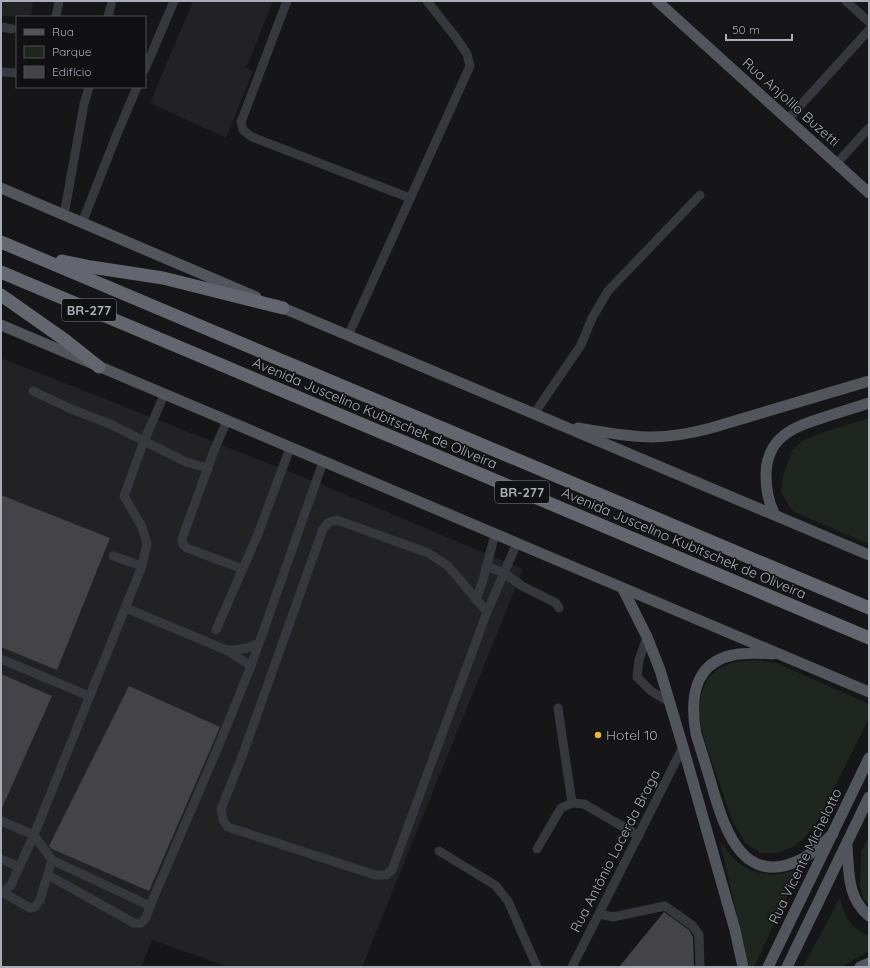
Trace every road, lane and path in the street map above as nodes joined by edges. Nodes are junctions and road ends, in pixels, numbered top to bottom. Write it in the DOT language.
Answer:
graph roads {
  1 [pos="59,1"];
  2 [pos="112,1"];
  3 [pos="174,1"];
  4 [pos="287,1"];
  5 [pos="427,1"];
  6 [pos="658,1"];
  7 [pos="846,1"];
  8 [pos="56,16"];
  9 [pos="108,16"];
  10 [pos="869,22"];
  11 [pos="1,28"];
  12 [pos="12,29"];
  13 [pos="869,30"];
  14 [pos="146,67"];
  15 [pos="1,72"];
  16 [pos="16,73"];
  17 [pos="89,88"];
  18 [pos="137,88"];
  19 [pos="788,119"];
  20 [pos="869,128"];
  21 [pos="837,163"];
  22 [pos="1,188"];
  23 [pos="869,193"];
  24 [pos="700,195"];
  25 [pos="410,198"];
  26 [pos="64,215"];
  27 [pos="82,223"];
  28 [pos="1,242"];
  29 [pos="23,251"];
  30 [pos="1,272"];
  31 [pos="1,295"];
  32 [pos="282,308"];
  33 [pos="1,326"];
  34 [pos="348,336"];
  35 [pos="99,367"];
  36 [pos="869,381"];
  37 [pos="33,391"];
  38 [pos="164,395"];
  39 [pos="869,403"];
  40 [pos="534,414"];
  41 [pos="227,421"];
  42 [pos="562,426"];
  43 [pos="144,441"];
  44 [pos="290,448"];
  45 [pos="323,462"];
  46 [pos="208,468"];
  47 [pos="767,491"];
  48 [pos="746,503"];
  49 [pos="775,515"];
  50 [pos="495,534"];
  51 [pos="517,543"];
  52 [pos="869,555"];
  53 [pos="113,556"];
  54 [pos="142,566"];
  55 [pos="486,566"];
  56 [pos="243,569"];
  57 [pos="504,573"];
  58 [pos="623,589"];
  59 [pos="476,600"];
  60 [pos="126,608"];
  61 [pos="559,608"];
  62 [pos="869,608"];
  63 [pos="487,612"];
  64 [pos="216,630"];
  65 [pos="647,637"];
  66 [pos="869,638"];
  67 [pos="259,643"];
  68 [pos="226,650"];
  69 [pos="780,654"];
  70 [pos="1,659"];
  71 [pos="251,666"];
  72 [pos="869,692"];
  73 [pos="89,696"];
  74 [pos="671,703"];
  75 [pos="558,708"];
  76 [pos="684,747"];
  77 [pos="869,758"];
  78 [pos="869,797"];
  79 [pos="572,803"];
  80 [pos="1,821"];
  81 [pos="833,834"];
  82 [pos="34,835"];
  83 [pos="639,836"];
  84 [pos="847,844"];
  85 [pos="537,849"];
  86 [pos="439,851"];
  87 [pos="1,858"];
  88 [pos="52,860"];
  89 [pos="20,867"];
  90 [pos="48,875"];
  91 [pos="2,892"];
  92 [pos="150,906"];
  93 [pos="599,914"];
  94 [pos="869,916"];
  95 [pos="869,963"];
  96 [pos="537,967"];
  97 [pos="572,967"];
  98 [pos="700,967"];
  99 [pos="743,967"];
  100 [pos="768,967"];
  101 [pos="787,967"];
  102 [pos="860,967"];
  1 -- 8 [label="street"];
  2 -- 9 [label="street"];
  3 -- 14 [label="street"];
  4 -- 25 [label="street"];
  5 -- 25 [label="street"];
  6 -- 19 [label="main road, Rua Anjolilo Buzetti"];
  7 -- 10 [label="street"];
  11 -- 12 [label="street"];
  13 -- 19 [label="street"];
  15 -- 16 [label="street"];
  17 -- 26 [label="street"];
  18 -- 27 [label="street"];
  19 -- 21 [label="main road, Rua Anjolilo Buzetti"];
  20 -- 21 [label="street"];
  21 -- 23 [label="main road, Rua Anjolilo Buzetti"];
  22 -- 26 [label="main road"];
  24 -- 40 [label="street"];
  25 -- 34 [label="street"];
  26 -- 27 [label="main road"];
  27 -- 32 [label="main road"];
  28 -- 29 [label="highway, Avenida Juscelino Kubitschek de Oliveira / BR-277"];
  29 -- 32 [label="highway"];
  29 -- 62 [label="highway, Avenida Juscelino Kubitschek de Oliveira / BR-277"];
  30 -- 66 [label="highway, Avenida Juscelino Kubitschek de Oliveira / BR-277"];
  31 -- 35 [label="highway"];
  32 -- 34 [label="main road"];
  33 -- 35 [label="main road"];
  34 -- 40 [label="main road"];
  35 -- 38 [label="main road"];
  36 -- 42 [label="main road"];
  37 -- 43 [label="street"];
  38 -- 41 [label="main road"];
  38 -- 43 [label="street"];
  39 -- 47 [label="main road"];
  40 -- 42 [label="main road"];
  41 -- 44 [label="main road"];
  41 -- 46 [label="street"];
  42 -- 48 [label="main road"];
  43 -- 46 [label="street"];
  43 -- 54 [label="street"];
  44 -- 45 [label="main road"];
  44 -- 56 [label="street"];
  45 -- 50 [label="main road"];
  45 -- 67 [label="street"];
  46 -- 56 [label="street"];
  47 -- 48 [label="main road"];
  47 -- 49 [label="main road"];
  48 -- 49 [label="main road"];
  49 -- 52 [label="main road"];
  50 -- 51 [label="main road"];
  50 -- 55 [label="street"];
  51 -- 57 [label="street"];
  51 -- 58 [label="main road"];
  53 -- 54 [label="street"];
  54 -- 60 [label="street"];
  55 -- 57 [label="street"];
  55 -- 59 [label="street"];
  56 -- 64 [label="street"];
  57 -- 61 [label="street"];
  57 -- 63 [label="street"];
  58 -- 65 [label="main road"];
  58 -- 69 [label="main road"];
  59 -- 63 [label="street"];
  59 -- 63 [label="street"];
  60 -- 68 [label="street"];
  60 -- 73 [label="street"];
  65 -- 74 [label="main road"];
  65 -- 74 [label="street"];
  67 -- 68 [label="street"];
  67 -- 71 [label="street"];
  68 -- 71 [label="street"];
  69 -- 72 [label="main road"];
  69 -- 81 [label="main road"];
  70 -- 73 [label="street"];
  71 -- 92 [label="street"];
  73 -- 82 [label="street"];
  74 -- 76 [label="main road"];
  75 -- 79 [label="street"];
  76 -- 83 [label="street, Rua Antônio Lacerda Braga"];
  76 -- 99 [label="main road"];
  77 -- 81 [label="main road, Rua Vicente Michelotto"];
  78 -- 84 [label="main road"];
  79 -- 83 [label="street"];
  79 -- 85 [label="street"];
  80 -- 82 [label="street"];
  81 -- 100 [label="main road, Rua Vicente Michelotto"];
  82 -- 88 [label="street"];
  82 -- 89 [label="street"];
  83 -- 93 [label="street, Rua Antônio Lacerda Braga"];
  84 -- 94 [label="main road"];
  84 -- 101 [label="main road"];
  86 -- 96 [label="street"];
  87 -- 89 [label="street"];
  88 -- 90 [label="street"];
  88 -- 92 [label="street"];
  89 -- 91 [label="street"];
  90 -- 91 [label="street"];
  90 -- 92 [label="street"];
  93 -- 97 [label="street, Rua Antônio Lacerda Braga"];
  93 -- 98 [label="street"];
  95 -- 102 [label="main road"];
}
